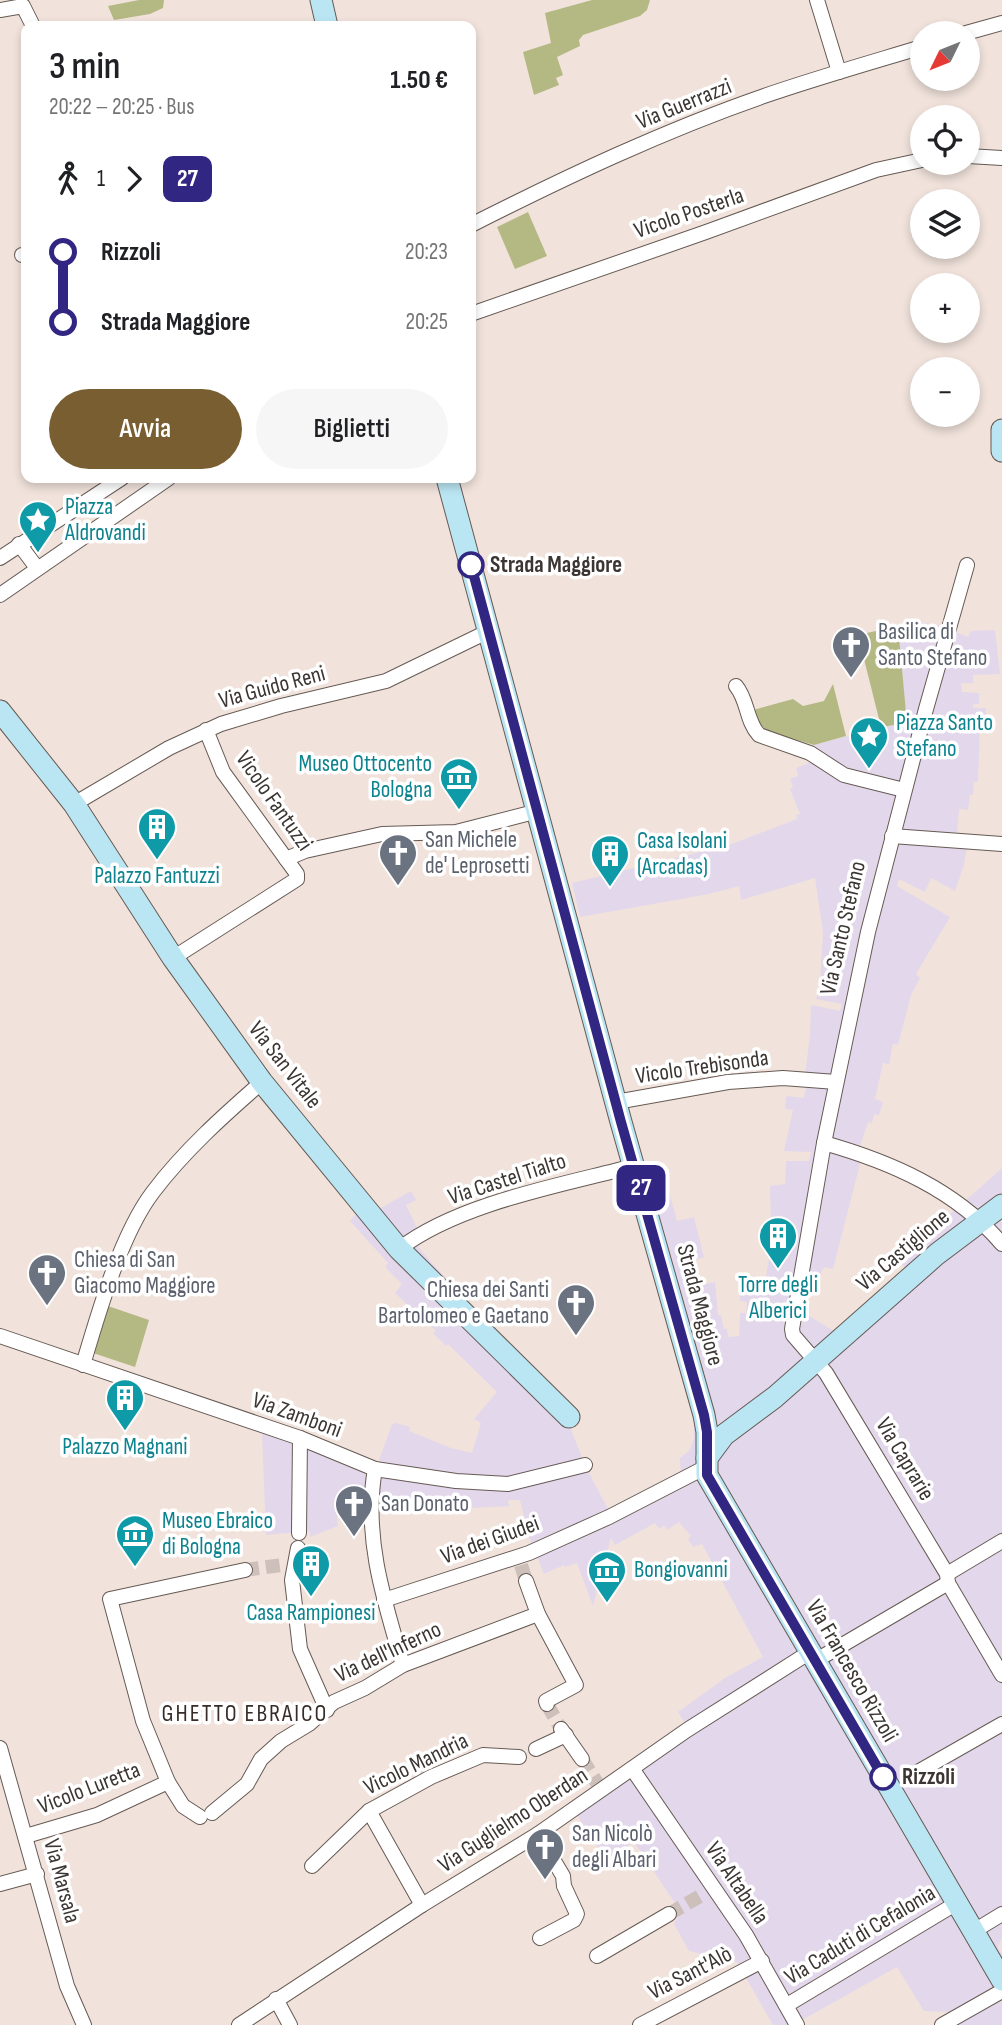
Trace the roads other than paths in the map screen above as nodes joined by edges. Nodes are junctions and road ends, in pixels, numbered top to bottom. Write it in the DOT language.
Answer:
graph roads {
  1 [pos="321,0"];
  2 [pos="817,0"];
  3 [pos="0,10"];
  4 [pos="30,21"];
  5 [pos="326,21"];
  6 [pos="1002,23"];
  7 [pos="980,29"];
  8 [pos="910,51"];
  9 [pos="839,72"];
  10 [pos="980,157"];
  11 [pos="1002,158"];
  12 [pos="910,163"];
  13 [pos="476,222"];
  14 [pos="476,312"];
  15 [pos="114,483"];
  16 [pos="162,483"];
  17 [pos="448,483"];
  18 [pos="19,544"];
  19 [pos="0,558"];
  20 [pos="967,565"];
  21 [pos="37,568"];
  22 [pos="0,595"];
  23 [pos="489,631"];
  24 [pos="736,686"];
  25 [pos="0,711"];
  26 [pos="206,730"];
  27 [pos="904,790"];
  28 [pos="74,804"];
  29 [pos="538,811"];
  30 [pos="892,836"];
  31 [pos="1002,844"];
  32 [pos="286,859"];
  33 [pos="173,958"];
  34 [pos="262,1082"];
  35 [pos="836,1082"];
  36 [pos="616,1102"];
  37 [pos="824,1143"];
  38 [pos="634,1166"];
  39 [pos="1002,1205"];
  40 [pos="981,1221"];
  41 [pos="1002,1244"];
  42 [pos="399,1249"];
  43 [pos="795,1309"];
  44 [pos="0,1336"];
  45 [pos="816,1360"];
  46 [pos="83,1365"];
  47 [pos="569,1417"];
  48 [pos="300,1438"];
  49 [pos="706,1463"];
  50 [pos="585,1465"];
  51 [pos="375,1469"];
  52 [pos="1002,1541"];
  53 [pos="245,1570"];
  54 [pos="947,1578"];
  55 [pos="526,1581"];
  56 [pos="384,1600"];
  57 [pos="538,1614"];
  58 [pos="813,1656"];
  59 [pos="403,1665"];
  60 [pos="1002,1675"];
  61 [pos="547,1704"];
  62 [pos="327,1710"];
  63 [pos="1002,1724"];
  64 [pos="0,1748"];
  65 [pos="536,1749"];
  66 [pos="519,1757"];
  67 [pos="582,1759"];
  68 [pos="632,1770"];
  69 [pos="916,1773"];
  70 [pos="168,1782"];
  71 [pos="369,1811"];
  72 [pos="538,1834"];
  73 [pos="26,1836"];
  74 [pos="312,1866"];
  75 [pos="37,1874"];
  76 [pos="0,1884"];
  77 [pos="957,1902"];
  78 [pos="422,1905"];
  79 [pos="669,1914"];
  80 [pos="1002,1914"];
  81 [pos="974,1931"];
  82 [pos="540,1938"];
  83 [pos="597,1956"];
  84 [pos="762,1961"];
  85 [pos="1002,1980"];
  86 [pos="1002,1991"];
  87 [pos="276,1999"];
  88 [pos="787,2006"];
  89 [pos="85,2025"];
  90 [pos="239,2025"];
  91 [pos="290,2025"];
  92 [pos="640,2025"];
  93 [pos="797,2025"];
  94 [pos="942,2025"];
  1 -- 5 [label="street"];
  2 -- 9 [label="street"];
  3 -- 4 [label="street"];
  6 -- 7 [label="street"];
  8 -- 9 [label="street, Via Guerrazzi"];
  9 -- 13 [label="street, Via Guerrazzi"];
  10 -- 11 [label="street"];
  12 -- 14 [label="street, Vicolo Posterla"];
  15 -- 18 [label="street"];
  16 -- 21 [label="street"];
  17 -- 23 [label="street, Strada Maggiore"];
  18 -- 19 [label="street"];
  18 -- 21 [label="street"];
  20 -- 27 [label="street, Via Santo Stefano"];
  21 -- 22 [label="street"];
  23 -- 26 [label="street, Via Guido Reni"];
  23 -- 29 [label="street, Strada Maggiore"];
  24 -- 27 [label="street"];
  25 -- 28 [label="street, Via San Vitale"];
  26 -- 28 [label="street, Via Guido Reni"];
  26 -- 32 [label="street, Vicolo Fantuzzi"];
  27 -- 30 [label="street, Via Santo Stefano"];
  28 -- 33 [label="street, Via San Vitale"];
  29 -- 32 [label="street"];
  29 -- 36 [label="street, Strada Maggiore"];
  30 -- 31 [label="street"];
  30 -- 35 [label="street, Via Santo Stefano"];
  32 -- 33 [label="street, Vicolo Fantuzzi"];
  33 -- 34 [label="street, Via San Vitale"];
  34 -- 42 [label="street, Via San Vitale"];
  34 -- 46 [label="street"];
  35 -- 36 [label="street, Vicolo Trebisonda"];
  35 -- 37 [label="street, Via Santo Stefano"];
  36 -- 38 [label="street, Strada Maggiore"];
  37 -- 40 [label="street"];
  37 -- 43 [label="street, Via Santo Stefano"];
  38 -- 42 [label="street, Via Castel Tialto"];
  38 -- 49 [label="street, Strada Maggiore"];
  39 -- 40 [label="street, Via Castiglione"];
  40 -- 41 [label="street"];
  40 -- 45 [label="street, Via Castiglione"];
  42 -- 47 [label="street, Via San Vitale"];
  43 -- 45 [label="street, Via Caprarie"];
  44 -- 46 [label="street, Via Zamboni"];
  45 -- 49 [label="street, Via Castiglione"];
  45 -- 54 [label="street, Via Caprarie"];
  46 -- 48 [label="street, Via Zamboni"];
  48 -- 51 [label="street, Via Zamboni"];
  48 -- 62 [label="street"];
  49 -- 56 [label="street, Via dei Giudei"];
  49 -- 58 [label="street, Via Francesco Rizzoli"];
  50 -- 51 [label="street, Via Zamboni"];
  51 -- 56 [label="street"];
  52 -- 54 [label="street, Via Guglielmo Oberdan"];
  53 -- 70 [label="street"];
  54 -- 58 [label="street, Via Guglielmo Oberdan"];
  54 -- 60 [label="street, Via Caprarie"];
  55 -- 57 [label="street"];
  56 -- 59 [label="street"];
  57 -- 59 [label="street, Via dell'Inferno"];
  57 -- 61 [label="street"];
  58 -- 68 [label="street, Via Guglielmo Oberdan"];
  58 -- 77 [label="street, Via Francesco Rizzoli"];
  59 -- 62 [label="street, Via dell'Inferno"];
  62 -- 70 [label="street, Via dell'Inferno"];
  63 -- 69 [label="street"];
  64 -- 73 [label="street, Via Marsala"];
  65 -- 67 [label="street"];
  66 -- 71 [label="street, Vicolo Mandria"];
  68 -- 72 [label="street, Via Guglielmo Oberdan"];
  68 -- 84 [label="street, Via Altabella"];
  70 -- 73 [label="street, Vicolo Luretta"];
  71 -- 74 [label="street, Vicolo Mandria"];
  71 -- 78 [label="street"];
  72 -- 78 [label="street, Via Guglielmo Oberdan"];
  72 -- 82 [label="street"];
  73 -- 75 [label="street, Via Marsala"];
  75 -- 76 [label="street"];
  75 -- 89 [label="street, Via Marsala"];
  77 -- 81 [label="street, Via Francesco Rizzoli"];
  77 -- 88 [label="street, Via Caduti di Cefalonia"];
  78 -- 87 [label="street, Via Guglielmo Oberdan"];
  79 -- 83 [label="street"];
  80 -- 81 [label="street"];
  81 -- 85 [label="street, Via Francesco Rizzoli"];
  84 -- 88 [label="street, Via Altabella"];
  84 -- 92 [label="street, Via Sant'Alò"];
  86 -- 94 [label="street"];
  87 -- 90 [label="street, Via Guglielmo Oberdan"];
  87 -- 91 [label="street"];
  88 -- 93 [label="street, Via Altabella"];
}
